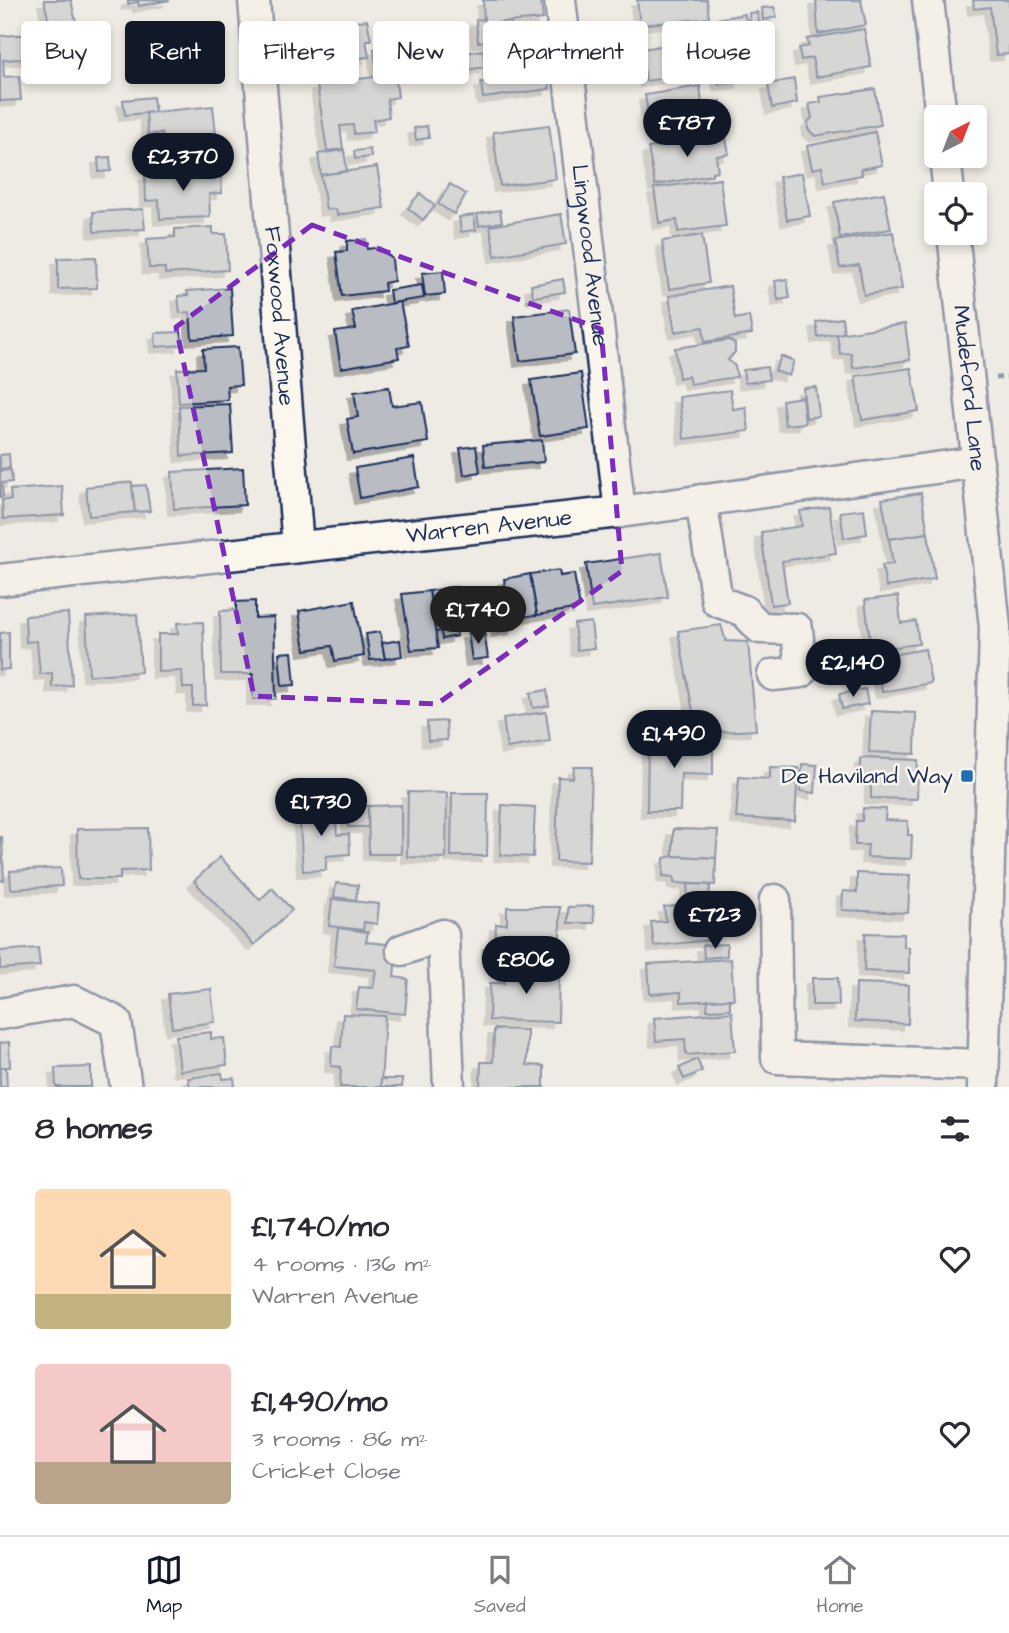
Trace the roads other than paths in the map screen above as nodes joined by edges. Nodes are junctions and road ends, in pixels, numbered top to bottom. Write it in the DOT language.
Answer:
graph roads {
  1 [pos="254,0"];
  2 [pos="560,0"];
  3 [pos="928,0"];
  4 [pos="940,105"];
  5 [pos="954,245"];
  6 [pos="978,462"];
  7 [pos="701,500"];
  8 [pos="620,512"];
  9 [pos="298,547"];
  10 [pos="0,580"];
  11 [pos="1002,626"];
  12 [pos="773,675"];
  13 [pos="775,900"];
  14 [pos="402,950"];
  15 [pos="0,1014"];
  16 [pos="983,1076"];
  17 [pos="126,1087"];
  18 [pos="449,1087"];
  1 -- 9 [label="street, Foxwood Avenue"];
  2 -- 8 [label="street, Lingwood Avenue"];
  3 -- 4 [label="street"];
  5 -- 6 [label="street, Mudeford Lane"];
  6 -- 7 [label="street, Warren Avenue"];
  6 -- 11 [label="street, Mudeford Lane"];
  7 -- 8 [label="street, Warren Avenue"];
  7 -- 12 [label="street"];
  8 -- 9 [label="street, Warren Avenue"];
  9 -- 10 [label="street, Warren Avenue"];
  11 -- 16 [label="street, Mudeford Lane"];
  13 -- 16 [label="street"];
  14 -- 18 [label="street"];
  15 -- 17 [label="street"];
}
